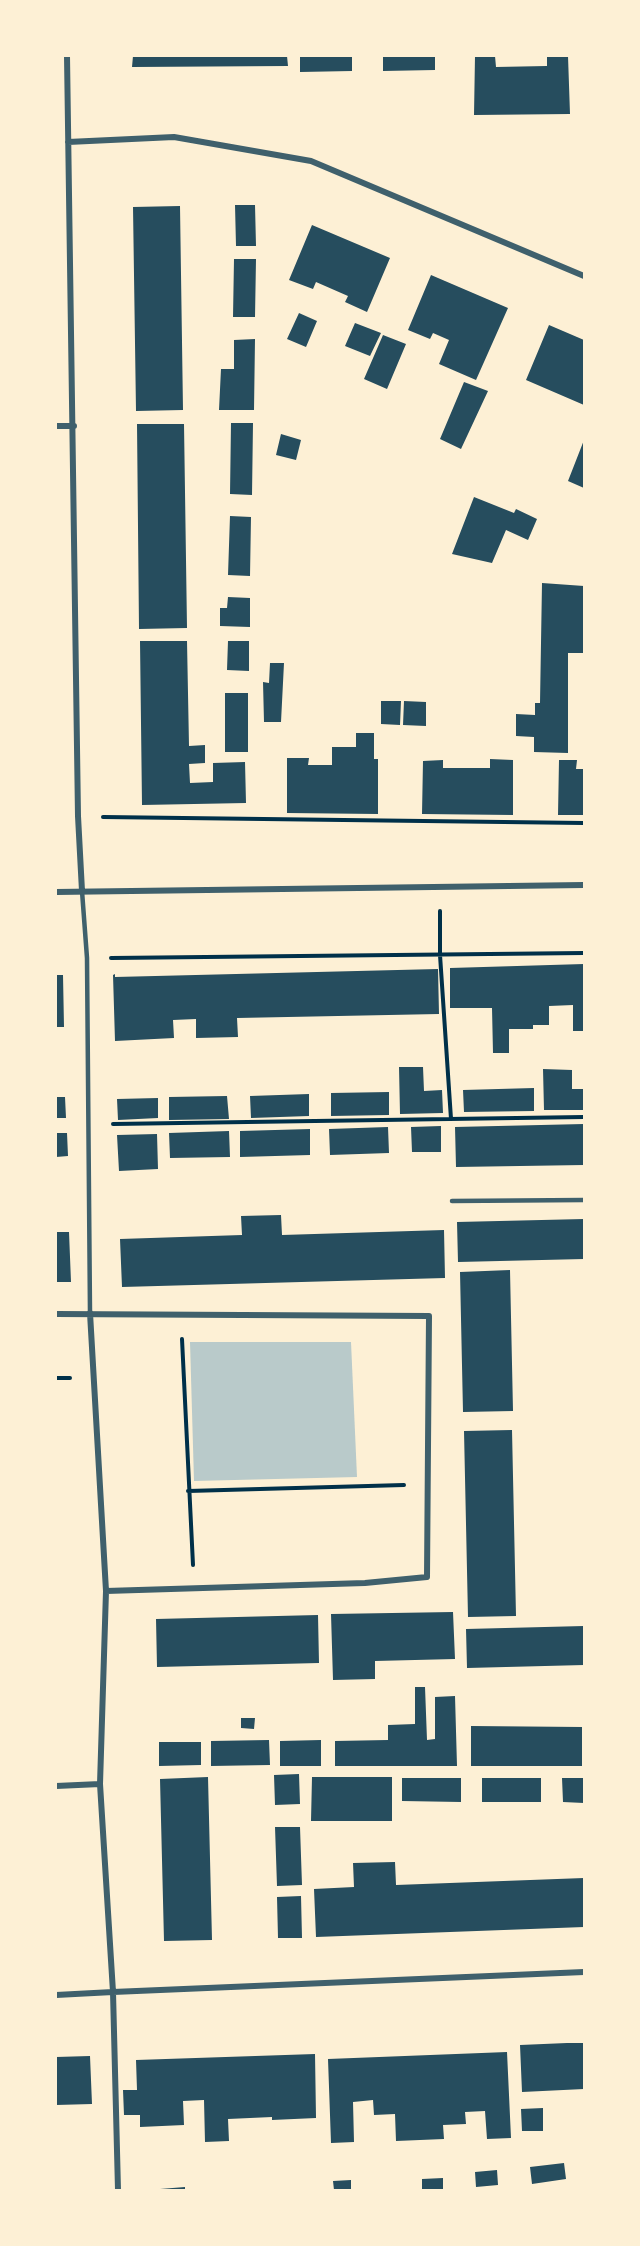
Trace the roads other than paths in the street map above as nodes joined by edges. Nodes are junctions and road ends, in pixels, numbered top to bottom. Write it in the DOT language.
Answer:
graph roads {
  1 [pos="67,56"];
  2 [pos="68,142"];
  3 [pos="585,276"];
  4 [pos="56,426"];
  5 [pos="74,426"];
  6 [pos="585,885"];
  7 [pos="82,891"];
  8 [pos="56,892"];
  9 [pos="585,1200"];
  10 [pos="452,1202"];
  11 [pos="90,1313"];
  12 [pos="56,1314"];
  13 [pos="106,1591"];
  14 [pos="100,1784"];
  15 [pos="56,1786"];
  16 [pos="585,1972"];
  17 [pos="113,1992"];
  18 [pos="56,1995"];
  19 [pos="118,2190"];
  1 -- 2 [label="street"];
  2 -- 3 [label="street"];
  2 -- 5 [label="street"];
  4 -- 5 [label="street"];
  5 -- 7 [label="street"];
  6 -- 7 [label="street"];
  7 -- 8 [label="street"];
  7 -- 11 [label="lane"];
  9 -- 10 [label="lane"];
  11 -- 12 [label="street"];
  11 -- 13 [label="street"];
  11 -- 13 [label="street"];
  13 -- 14 [label="street"];
  14 -- 15 [label="street"];
  14 -- 17 [label="street"];
  16 -- 17 [label="street"];
  17 -- 18 [label="street"];
  17 -- 19 [label="street"];
}
